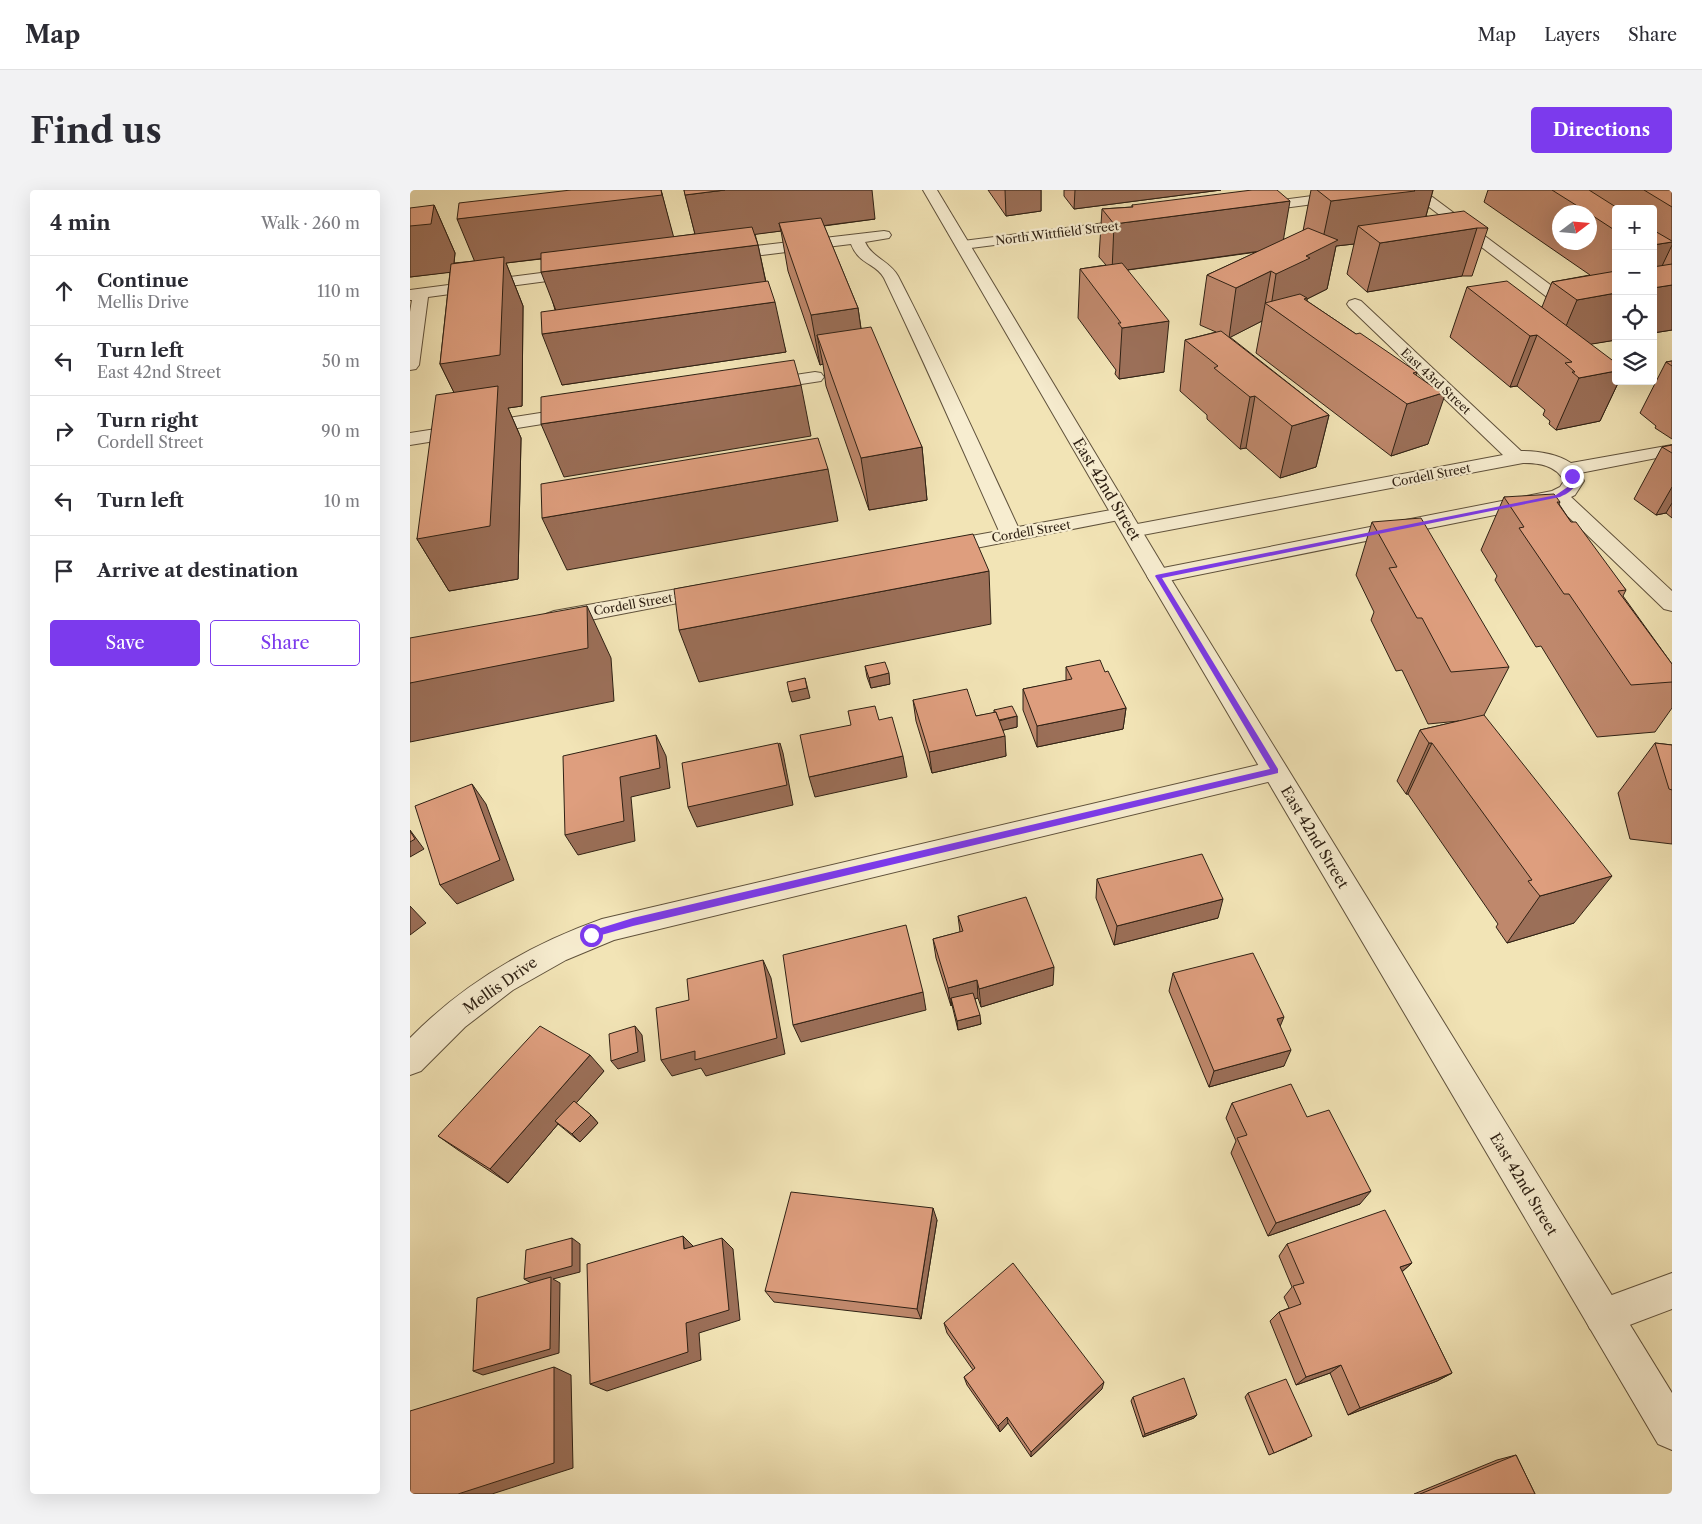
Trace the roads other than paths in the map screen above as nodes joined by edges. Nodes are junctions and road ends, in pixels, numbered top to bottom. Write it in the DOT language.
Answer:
graph roads {
  1 [pos="930,190"];
  2 [pos="1390,190"];
  3 [pos="1414,190"];
  4 [pos="1367,191"];
  5 [pos="1240,209"];
  6 [pos="1152,221"];
  7 [pos="884,235"];
  8 [pos="856,238"];
  9 [pos="963,246"];
  10 [pos="708,257"];
  11 [pos="599,271"];
  12 [pos="416,294"];
  13 [pos="1562,301"];
  14 [pos="1354,304"];
  15 [pos="410,365"];
  16 [pos="814,377"];
  17 [pos="746,388"];
  18 [pos="598,411"];
  19 [pos="410,439"];
  20 [pos="1669,450"];
  21 [pos="1517,458"];
  22 [pos="1567,470"];
  23 [pos="1558,496"];
  24 [pos="1127,523"];
  25 [pos="1011,535"];
  26 [pos="923,551"];
  27 [pos="1158,576"];
  28 [pos="730,586"];
  29 [pos="1672,604"];
  30 [pos="536,622"];
  31 [pos="1275,771"];
  32 [pos="410,1060"];
  33 [pos="1672,1291"];
  34 [pos="1603,1316"];
  35 [pos="1672,1430"];
  1 -- 9 [label="street, East 42nd Street"];
  2 -- 4 [label="street"];
  3 -- 13 [label="street"];
  4 -- 5 [label="street"];
  6 -- 9 [label="street, North Wittfield Street"];
  7 -- 8 [label="street"];
  8 -- 10 [label="street"];
  8 -- 25 [label="street"];
  9 -- 24 [label="street, East 42nd Street"];
  11 -- 12 [label="street"];
  12 -- 15 [label="street"];
  14 -- 21 [label="street, East 43rd Street"];
  16 -- 17 [label="street"];
  18 -- 19 [label="street"];
  20 -- 22 [label="street"];
  21 -- 22 [label="street, Cordell Street"];
  21 -- 24 [label="street, Cordell Street"];
  22 -- 23 [label="street"];
  23 -- 27 [label="street"];
  23 -- 29 [label="street"];
  24 -- 25 [label="street, Cordell Street"];
  24 -- 27 [label="street, East 42nd Street"];
  25 -- 26 [label="street, Cordell Street"];
  27 -- 31 [label="street, East 42nd Street"];
  28 -- 30 [label="street, Cordell Street"];
  31 -- 32 [label="street, Mellis Drive"];
  31 -- 34 [label="street, East 42nd Street"];
  33 -- 34 [label="street"];
  34 -- 35 [label="street, East 42nd Street"];
}
